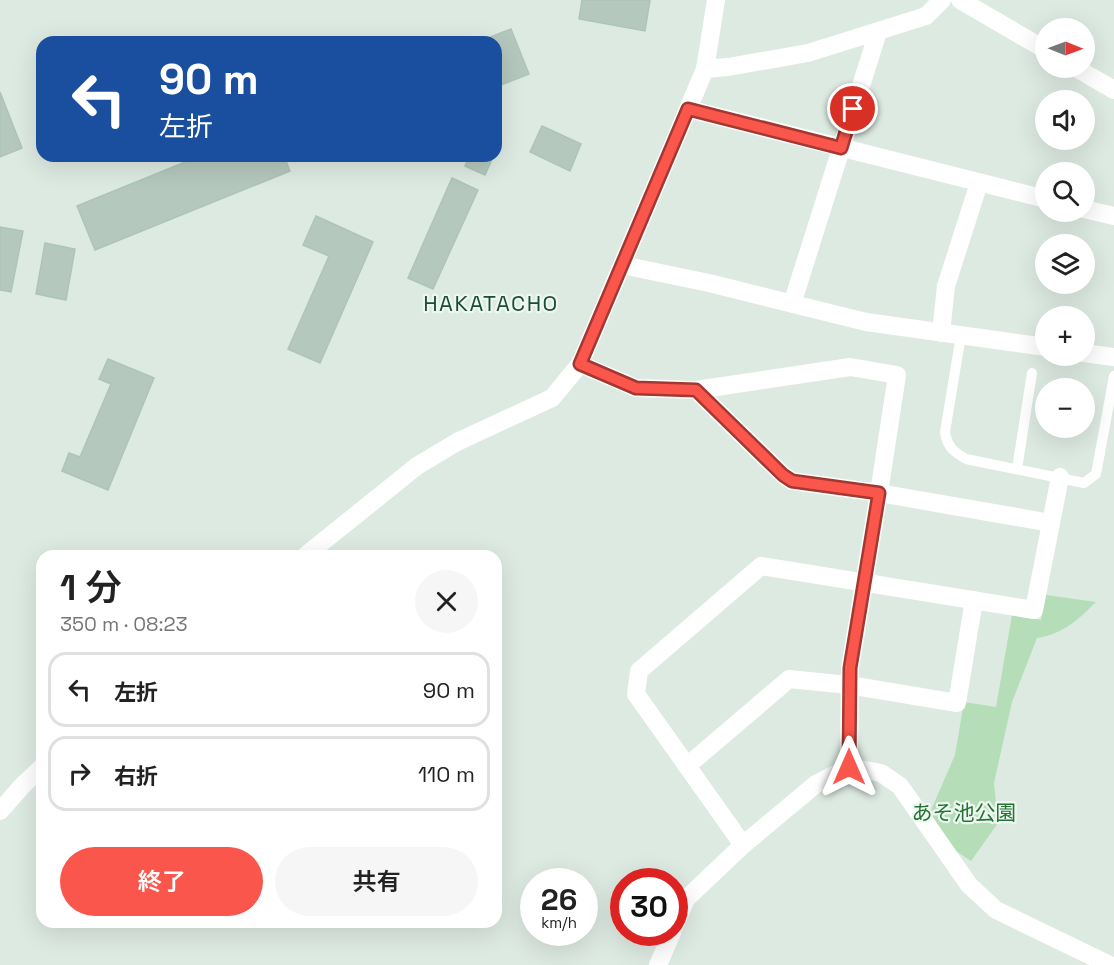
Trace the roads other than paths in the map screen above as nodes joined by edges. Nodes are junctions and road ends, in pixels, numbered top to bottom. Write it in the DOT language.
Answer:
graph roads {
  1 [pos="716,0"];
  2 [pos="942,0"];
  3 [pos="960,0"];
  4 [pos="878,32"];
  5 [pos="1035,44"];
  6 [pos="705,69"];
  7 [pos="1093,78"];
  8 [pos="1114,90"];
  9 [pos="688,109"];
  10 [pos="841,148"];
  11 [pos="979,183"];
  12 [pos="1035,196"];
  13 [pos="1095,212"];
  14 [pos="1114,216"];
  15 [pos="622,265"];
  16 [pos="792,304"];
  17 [pos="941,333"];
  18 [pos="961,335"];
  19 [pos="1035,345"];
  20 [pos="1095,354"];
  21 [pos="1114,357"];
  22 [pos="580,364"];
  23 [pos="1032,373"];
  24 [pos="1114,376"];
  25 [pos="696,390"];
  26 [pos="1017,469"];
  27 [pos="1060,477"];
  28 [pos="879,493"];
  29 [pos="1051,523"];
  30 [pos="312,550"];
  31 [pos="864,581"];
  32 [pos="974,600"];
  33 [pos="849,685"];
  34 [pos="687,766"];
  35 [pos="849,767"];
  36 [pos="36,773"];
  37 [pos="0,811"];
  38 [pos="743,845"];
  39 [pos="688,897"];
  40 [pos="666,946"];
  41 [pos="658,965"];
  42 [pos="1110,965"];
  1 -- 6 [label="street"];
  2 -- 4 [label="street"];
  3 -- 5 [label="street"];
  4 -- 6 [label="street"];
  4 -- 10 [label="street"];
  6 -- 9 [label="street"];
  7 -- 8 [label="street"];
  9 -- 10 [label="street"];
  9 -- 15 [label="street"];
  10 -- 11 [label="street"];
  10 -- 16 [label="street"];
  11 -- 12 [label="street"];
  11 -- 17 [label="street"];
  13 -- 14 [label="street"];
  15 -- 16 [label="street"];
  15 -- 22 [label="street"];
  16 -- 17 [label="street"];
  17 -- 18 [label="street"];
  18 -- 19 [label="street"];
  18 -- 26 [label="lane"];
  20 -- 21 [label="street"];
  22 -- 25 [label="street"];
  22 -- 30 [label="street"];
  23 -- 26 [label="lane"];
  24 -- 27 [label="lane"];
  25 -- 28 [label="street"];
  25 -- 28 [label="street"];
  26 -- 27 [label="lane"];
  27 -- 29 [label="street"];
  28 -- 29 [label="street"];
  28 -- 31 [label="street"];
  29 -- 32 [label="street"];
  31 -- 32 [label="street"];
  31 -- 33 [label="street"];
  31 -- 34 [label="street"];
  32 -- 33 [label="street"];
  33 -- 34 [label="street"];
  33 -- 35 [label="street"];
  34 -- 38 [label="street"];
  35 -- 38 [label="street"];
  35 -- 42 [label="street"];
  36 -- 37 [label="street"];
  38 -- 39 [label="street"];
  40 -- 41 [label="street"];
}
